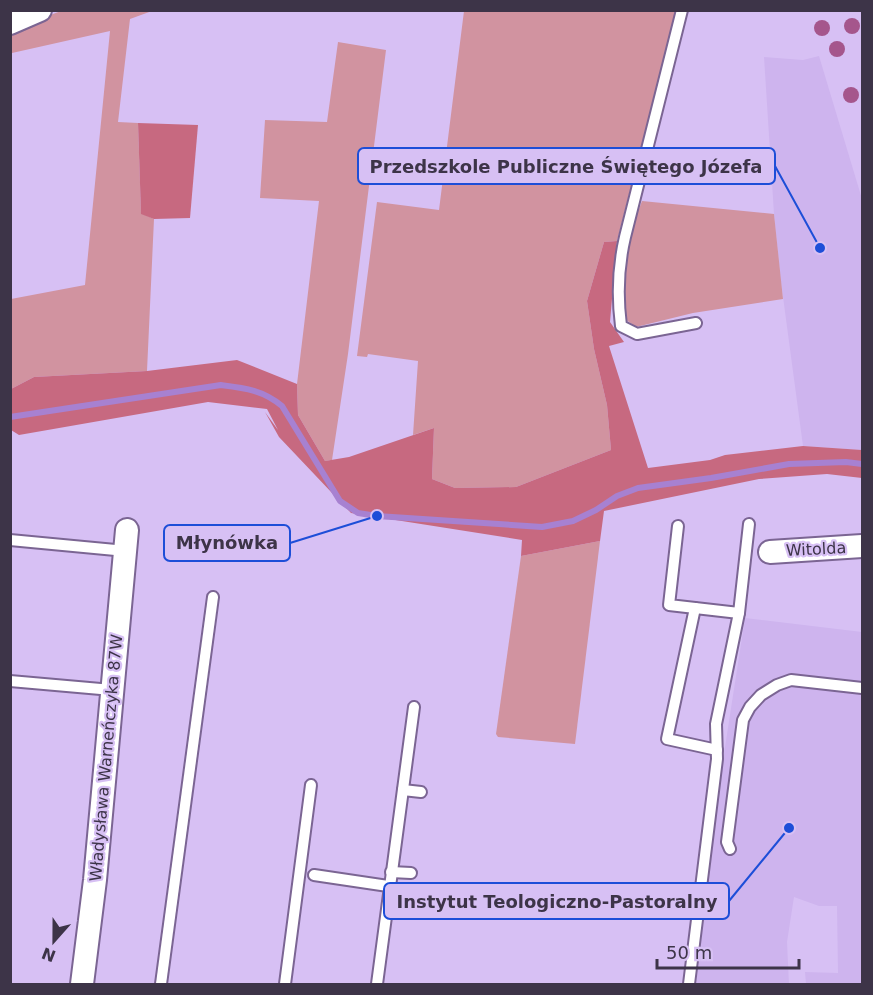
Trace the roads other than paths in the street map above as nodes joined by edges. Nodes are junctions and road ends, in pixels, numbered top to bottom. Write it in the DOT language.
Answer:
graph roads {
  1 [pos="40,10"];
  2 [pos="682,10"];
  3 [pos="10,23"];
  4 [pos="696,323"];
  5 [pos="749,524"];
  6 [pos="678,526"];
  7 [pos="10,540"];
  8 [pos="126,541"];
  9 [pos="862,546"];
  10 [pos="770,552"];
  11 [pos="213,597"];
  12 [pos="695,608"];
  13 [pos="739,613"];
  14 [pos="10,681"];
  15 [pos="862,688"];
  16 [pos="112,690"];
  17 [pos="414,707"];
  18 [pos="717,750"];
  19 [pos="311,785"];
  20 [pos="403,790"];
  21 [pos="422,792"];
  22 [pos="730,849"];
  23 [pos="391,872"];
  24 [pos="411,873"];
  25 [pos="314,875"];
  26 [pos="388,886"];
  27 [pos="82,984"];
  28 [pos="161,984"];
  29 [pos="285,984"];
  30 [pos="377,984"];
  31 [pos="689,984"];
  1 -- 3 [label="street"];
  2 -- 4 [label="lane"];
  5 -- 13 [label="lane"];
  6 -- 12 [label="lane"];
  7 -- 8 [label="lane"];
  8 -- 16 [label="street, Władysława Warneńczyka 87W"];
  9 -- 10 [label="street, Witolda"];
  11 -- 28 [label="lane"];
  12 -- 13 [label="lane"];
  12 -- 18 [label="lane"];
  13 -- 18 [label="lane"];
  14 -- 16 [label="lane"];
  15 -- 22 [label="lane"];
  16 -- 27 [label="street, Władysława Warneńczyka 87W"];
  17 -- 20 [label="lane"];
  18 -- 31 [label="lane"];
  19 -- 29 [label="lane"];
  20 -- 21 [label="lane"];
  20 -- 23 [label="lane"];
  23 -- 24 [label="lane"];
  23 -- 26 [label="lane"];
  25 -- 26 [label="lane"];
  26 -- 30 [label="lane"];
}
